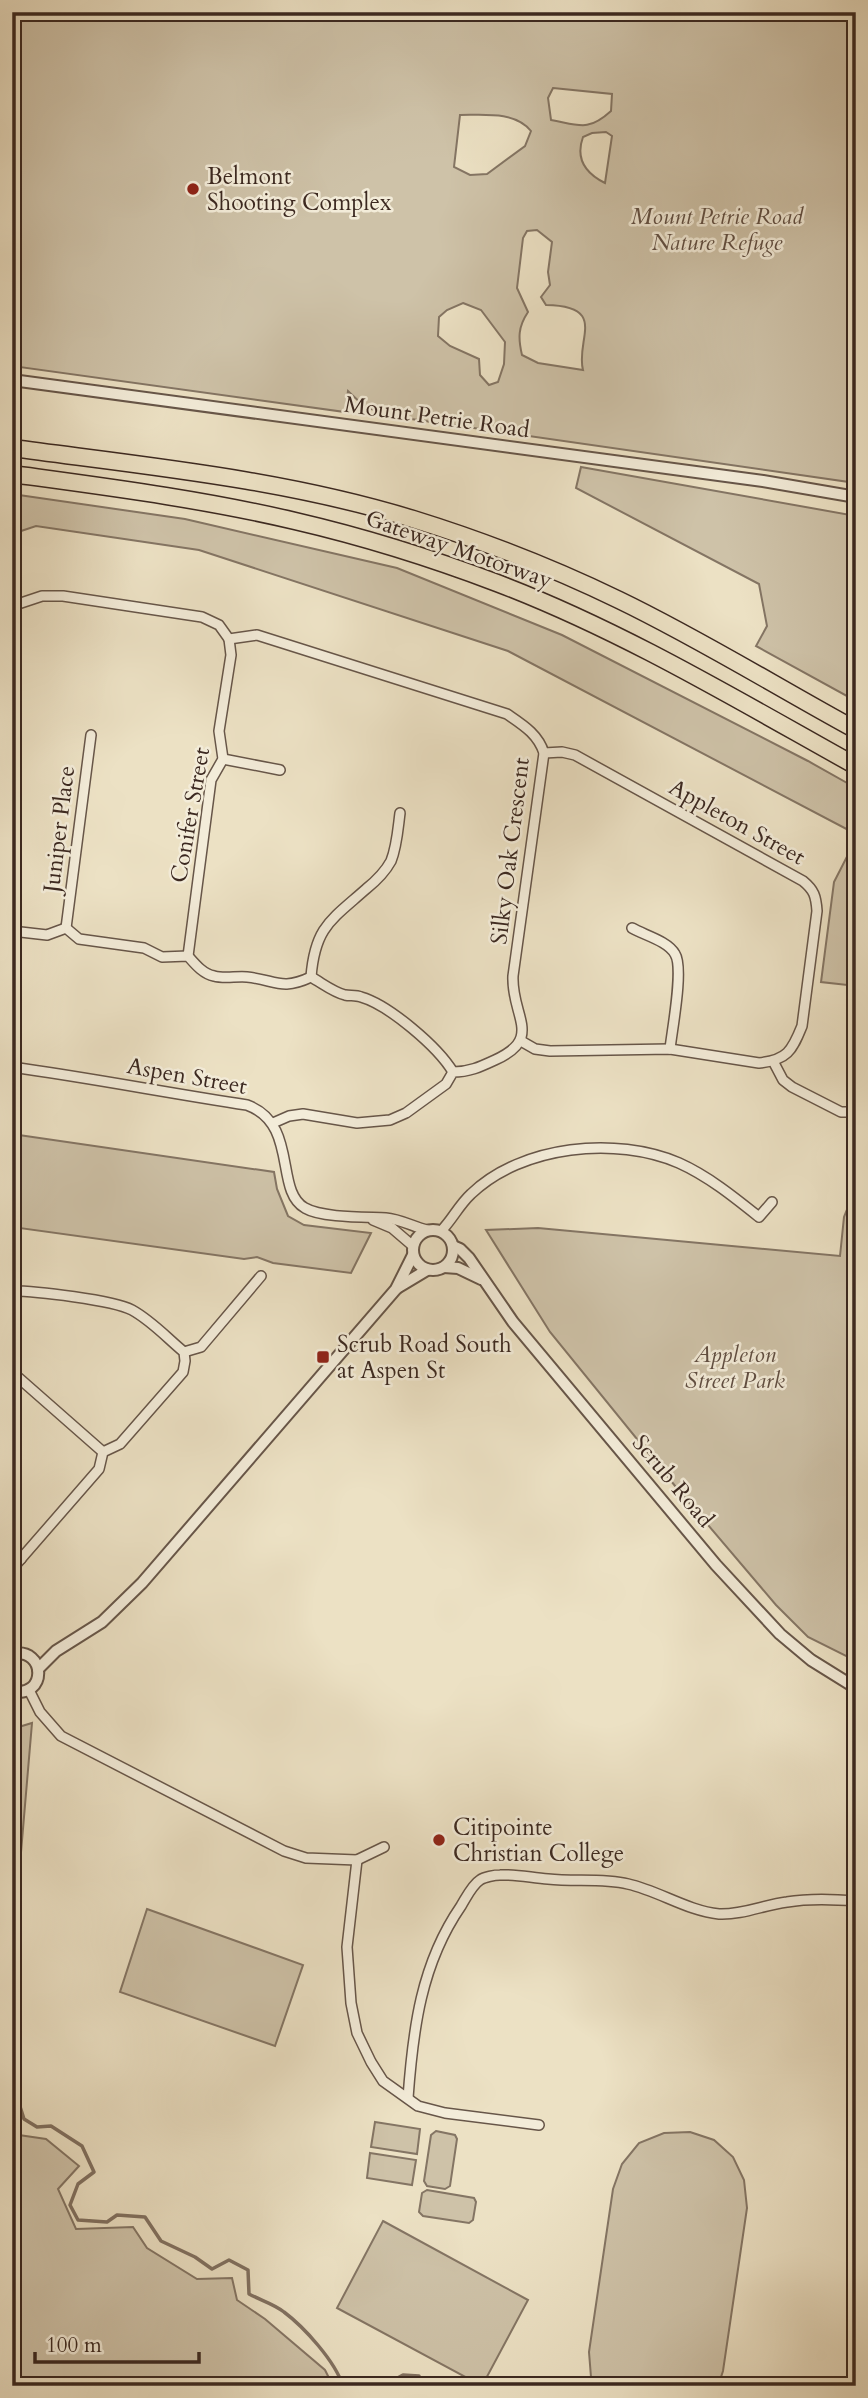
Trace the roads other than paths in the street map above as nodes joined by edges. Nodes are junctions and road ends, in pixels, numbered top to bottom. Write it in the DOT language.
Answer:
graph roads {
  1 [pos="12,380"];
  2 [pos="12,448"];
  3 [pos="12,474"];
  4 [pos="856,497"];
  5 [pos="12,606"];
  6 [pos="229,639"];
  7 [pos="856,730"];
  8 [pos="91,735"];
  9 [pos="544,753"];
  10 [pos="223,760"];
  11 [pos="856,766"];
  12 [pos="280,770"];
  13 [pos="400,813"];
  14 [pos="66,928"];
  15 [pos="632,928"];
  16 [pos="12,931"];
  17 [pos="188,956"];
  18 [pos="312,977"];
  19 [pos="521,1041"];
  20 [pos="670,1049"];
  21 [pos="773,1061"];
  22 [pos="12,1067"];
  23 [pos="453,1072"];
  24 [pos="856,1112"];
  25 [pos="273,1122"];
  26 [pos="772,1202"];
  27 [pos="372,1219"];
  28 [pos="427,1230"];
  29 [pos="441,1231"];
  30 [pos="453,1246"];
  31 [pos="413,1251"];
  32 [pos="444,1267"];
  33 [pos="427,1270"];
  34 [pos="261,1276"];
  35 [pos="481,1279"];
  36 [pos="396,1289"];
  37 [pos="12,1291"];
  38 [pos="184,1352"];
  39 [pos="12,1372"];
  40 [pos="103,1452"];
  41 [pos="12,1552"];
  42 [pos="21,1559"];
  43 [pos="12,1569"];
  44 [pos="56,1651"];
  45 [pos="12,1654"];
  46 [pos="30,1656"];
  47 [pos="38,1669"];
  48 [pos="856,1688"];
  49 [pos="29,1690"];
  50 [pos="12,1691"];
  51 [pos="383,1847"];
  52 [pos="357,1860"];
  53 [pos="856,1901"];
  54 [pos="408,2098"];
  55 [pos="539,2125"];
  1 -- 4 [label="street, Mount Petrie Road"];
  2 -- 7 [label="highway, Gateway Motorway"];
  3 -- 11 [label="highway, Gateway Motorway"];
  5 -- 6 [label="street"];
  6 -- 9 [label="street, Silky Oak Crescent"];
  6 -- 10 [label="street, Conifer Street"];
  8 -- 14 [label="street, Juniper Place"];
  9 -- 19 [label="street, Silky Oak Crescent"];
  9 -- 21 [label="street, Appleton Street"];
  10 -- 12 [label="street"];
  10 -- 17 [label="street, Conifer Street"];
  13 -- 18 [label="street"];
  14 -- 16 [label="street"];
  14 -- 17 [label="street"];
  15 -- 20 [label="street"];
  17 -- 18 [label="street"];
  18 -- 23 [label="street"];
  19 -- 20 [label="street"];
  19 -- 23 [label="street"];
  20 -- 21 [label="street"];
  21 -- 24 [label="street"];
  22 -- 25 [label="street, Aspen Street"];
  23 -- 25 [label="street"];
  25 -- 27 [label="street"];
  26 -- 29 [label="street"];
  27 -- 28 [label="street"];
  27 -- 31 [label="street"];
  28 -- 29 [label="street"];
  28 -- 31 [label="street"];
  29 -- 30 [label="street"];
  30 -- 32 [label="street"];
  30 -- 35 [label="street, Scrub Road"];
  31 -- 33 [label="street"];
  31 -- 36 [label="street"];
  32 -- 33 [label="street"];
  32 -- 35 [label="street"];
  33 -- 36 [label="street"];
  34 -- 38 [label="street"];
  35 -- 48 [label="street, Scrub Road"];
  36 -- 44 [label="street"];
  37 -- 38 [label="street"];
  38 -- 40 [label="street"];
  39 -- 40 [label="street"];
  40 -- 42 [label="street"];
  41 -- 42 [label="street"];
  42 -- 43 [label="street"];
  44 -- 46 [label="street"];
  44 -- 47 [label="street"];
  45 -- 46 [label="street"];
  46 -- 47 [label="street"];
  47 -- 49 [label="street"];
  49 -- 50 [label="street"];
  49 -- 52 [label="street"];
  51 -- 52 [label="street"];
  52 -- 54 [label="street"];
  53 -- 54 [label="street"];
  54 -- 55 [label="street"];
}
